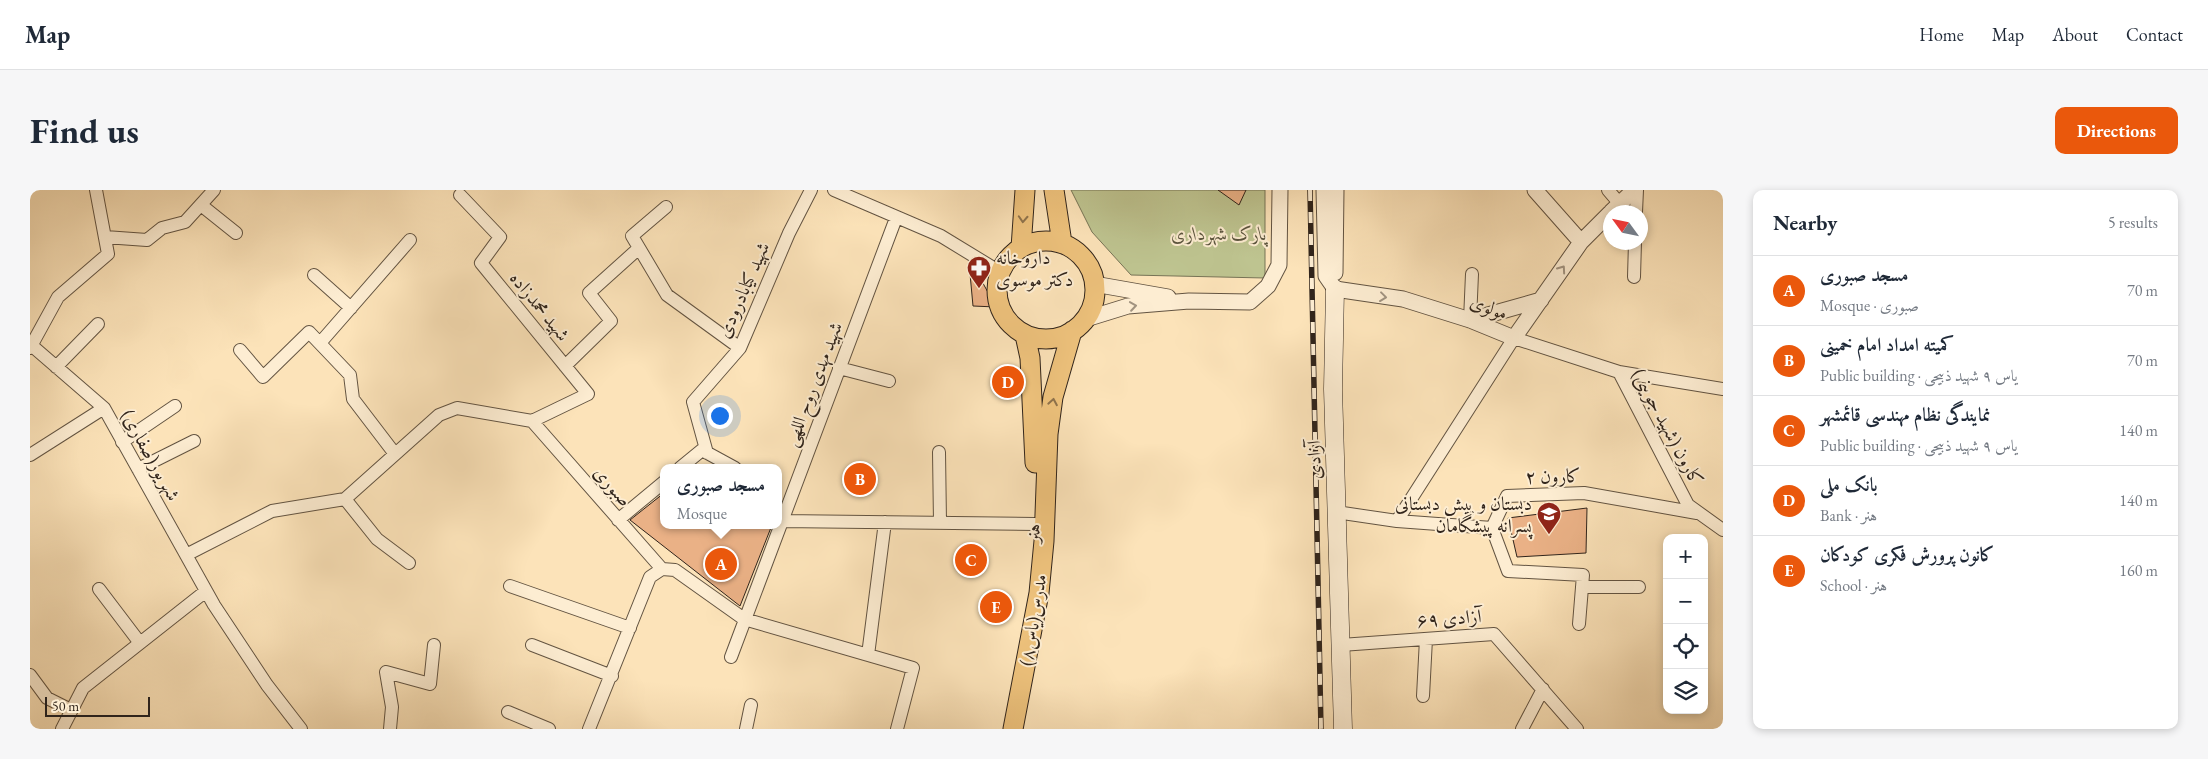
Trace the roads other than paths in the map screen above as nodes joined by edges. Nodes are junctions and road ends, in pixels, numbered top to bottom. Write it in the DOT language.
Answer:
graph roads {
  1 [pos="96,190"];
  2 [pos="214,190"];
  3 [pos="810,190"];
  4 [pos="834,190"];
  5 [pos="1025,190"];
  6 [pos="1054,190"];
  7 [pos="1280,190"];
  8 [pos="1324,190"];
  9 [pos="1336,190"];
  10 [pos="1535,190"];
  11 [pos="1608,190"];
  12 [pos="1636,190"];
  13 [pos="460,195"];
  14 [pos="201,204"];
  15 [pos="1612,205"];
  16 [pos="1620,205"];
  17 [pos="1636,205"];
  18 [pos="666,207"];
  19 [pos="896,218"];
  20 [pos="1603,221"];
  21 [pos="236,233"];
  22 [pos="105,237"];
  23 [pos="410,240"];
  24 [pos="1581,242"];
  25 [pos="1062,244"];
  26 [pos="639,248"];
  27 [pos="1022,248"];
  28 [pos="1635,250"];
  29 [pos="1000,272"];
  30 [pos="1472,274"];
  31 [pos="314,275"];
  32 [pos="1634,277"];
  33 [pos="1094,284"];
  34 [pos="1335,290"];
  35 [pos="1541,300"];
  36 [pos="1189,301"];
  37 [pos="351,308"];
  38 [pos="1470,320"];
  39 [pos="98,324"];
  40 [pos="1079,325"];
  41 [pos="1025,335"];
  42 [pos="1514,338"];
  43 [pos="320,343"];
  44 [pos="31,346"];
  45 [pos="740,348"];
  46 [pos="240,350"];
  47 [pos="565,366"];
  48 [pos="56,367"];
  49 [pos="839,368"];
  50 [pos="1619,372"];
  51 [pos="889,381"];
  52 [pos="1723,389"];
  53 [pos="176,406"];
  54 [pos="104,408"];
  55 [pos="532,421"];
  56 [pos="194,441"];
  57 [pos="122,442"];
  58 [pos="939,452"];
  59 [pos="707,453"];
  60 [pos="395,454"];
  61 [pos="30,455"];
  62 [pos="685,464"];
  63 [pos="728,464"];
  64 [pos="138,469"];
  65 [pos="660,485"];
  66 [pos="784,494"];
  67 [pos="345,499"];
  68 [pos="782,512"];
  69 [pos="1336,512"];
  70 [pos="1700,514"];
  71 [pos="618,520"];
  72 [pos="782,521"];
  73 [pos="1398,521"];
  74 [pos="885,522"];
  75 [pos="940,522"];
  76 [pos="1034,524"];
  77 [pos="1492,528"];
  78 [pos="778,529"];
  79 [pos="1723,530"];
  80 [pos="186,555"];
  81 [pos="409,563"];
  82 [pos="662,569"];
  83 [pos="510,586"];
  84 [pos="1582,587"];
  85 [pos="1639,587"];
  86 [pos="99,589"];
  87 [pos="206,591"];
  88 [pos="744,619"];
  89 [pos="1579,624"];
  90 [pos="630,628"];
  91 [pos="1426,639"];
  92 [pos="140,643"];
  93 [pos="434,645"];
  94 [pos="532,645"];
  95 [pos="1341,645"];
  96 [pos="868,655"];
  97 [pos="731,657"];
  98 [pos="30,675"];
  99 [pos="612,676"];
  100 [pos="1543,689"];
  101 [pos="1423,696"];
  102 [pos="751,705"];
  103 [pos="71,710"];
  104 [pos="508,712"];
  105 [pos="62,729"];
  106 [pos="301,729"];
  107 [pos="390,729"];
  108 [pos="549,729"];
  109 [pos="589,729"];
  110 [pos="746,729"];
  111 [pos="896,729"];
  112 [pos="1002,729"];
  113 [pos="1013,729"];
  114 [pos="1343,729"];
  115 [pos="1522,729"];
  116 [pos="1577,729"];
  1 -- 22 [label="street"];
  2 -- 14 [label="street"];
  3 -- 45 [label="street, شهید کیابادرودی"];
  4 -- 19 [label="street"];
  5 -- 27 [label="main road, one-way"];
  6 -- 25 [label="main road"];
  7 -- 36 [label="street"];
  8 -- 34 [label="street"];
  9 -- 34 [label="street, آزادی"];
  10 -- 24 [label="street"];
  11 -- 15 [label="street"];
  12 -- 16 [label="street, مولوی"];
  12 -- 17 [label="street"];
  13 -- 47 [label="street, شهید محمدزاده"];
  14 -- 21 [label="street"];
  14 -- 22 [label="street"];
  18 -- 26 [label="street"];
  19 -- 29 [label="street"];
  19 -- 49 [label="street, شهید مهدی روح اللهی"];
  20 -- 24 [label="street, مولوی"];
  22 -- 44 [label="street"];
  23 -- 37 [label="street"];
  35 -- 24 [label="street, مولوی, one-way"];
  25 -- 27 [label="main road"];
  25 -- 33 [label="main road"];
  26 -- 45 [label="street"];
  26 -- 47 [label="street"];
  27 -- 29 [label="main road"];
  28 -- 32 [label="street"];
  29 -- 41 [label="main road"];
  30 -- 38 [label="street"];
  31 -- 37 [label="street"];
  33 -- 36 [label="street"];
  33 -- 40 [label="main road"];
  34 -- 38 [label="street, مولوی, one-way"];
  34 -- 69 [label="main road, آزادی"];
  35 -- 38 [label="street"];
  35 -- 42 [label="street, مولوی"];
  40 -- 36 [label="street, one-way"];
  37 -- 43 [label="street"];
  38 -- 42 [label="street, مولوی"];
  39 -- 48 [label="street"];
  40 -- 41 [label="main road"];
  113 -- 40 [label="main road, مدرس(یاس۸), one-way"];
  41 -- 76 [label="main road, هنر"];
  42 -- 50 [label="street, کارون (شهید جوینی)"];
  42 -- 73 [label="street"];
  43 -- 46 [label="street"];
  43 -- 60 [label="street"];
  44 -- 48 [label="street, شهریور(صفاری)"];
  45 -- 59 [label="street, شهید کیابادرودی"];
  47 -- 55 [label="street, شهید محمدزاده"];
  48 -- 54 [label="street, شهریور(صفاری)"];
  49 -- 51 [label="street"];
  49 -- 66 [label="street, شهید مهدی روح اللهی"];
  50 -- 52 [label="street"];
  50 -- 70 [label="street, کارون (شهید جوینی)"];
  53 -- 57 [label="street"];
  54 -- 57 [label="street, شهریور(صفاری)"];
  54 -- 61 [label="street"];
  55 -- 60 [label="street"];
  55 -- 71 [label="street, صبوری"];
  56 -- 64 [label="street"];
  57 -- 64 [label="street, شهریور(صفاری)"];
  58 -- 75 [label="street"];
  59 -- 62 [label="street"];
  59 -- 63 [label="street"];
  60 -- 67 [label="street"];
  64 -- 80 [label="street, شهریور(صفاری)"];
  65 -- 71 [label="street"];
  66 -- 68 [label="street, شهید مهدی روح اللهی"];
  67 -- 80 [label="street"];
  67 -- 81 [label="street"];
  69 -- 73 [label="street"];
  69 -- 95 [label="main road, آزادی"];
  70 -- 77 [label="street, کارون ۲"];
  70 -- 79 [label="street, کارون (شهید جوینی)"];
  71 -- 82 [label="street, صبوری"];
  72 -- 74 [label="street"];
  73 -- 77 [label="street"];
  74 -- 75 [label="street"];
  74 -- 96 [label="street"];
  75 -- 76 [label="street"];
  76 -- 112 [label="main road, هنر"];
  77 -- 84 [label="street"];
  78 -- 88 [label="street, شهید مهدی روح اللهی"];
  80 -- 87 [label="street, شهریور(صفاری)"];
  82 -- 88 [label="street, صبوری"];
  82 -- 90 [label="street"];
  83 -- 90 [label="street"];
  84 -- 85 [label="street"];
  84 -- 89 [label="street"];
  86 -- 92 [label="street"];
  87 -- 92 [label="street"];
  87 -- 106 [label="street, شهریور(صفاری)"];
  88 -- 96 [label="street, صبوری"];
  88 -- 97 [label="street, شهید مهدی روح اللهی"];
  90 -- 99 [label="street"];
  91 -- 95 [label="street, آزادی ۶۹"];
  91 -- 100 [label="street, آزادی ۶۹"];
  91 -- 101 [label="street"];
  92 -- 103 [label="street"];
  93 -- 107 [label="street"];
  94 -- 99 [label="street"];
  95 -- 114 [label="main road, آزادی"];
  96 -- 111 [label="street, صبوری"];
  98 -- 103 [label="street"];
  99 -- 109 [label="street"];
  100 -- 115 [label="street"];
  100 -- 116 [label="street, آزادی ۶۹"];
  102 -- 110 [label="street"];
  103 -- 105 [label="street"];
  104 -- 108 [label="street"];
}
